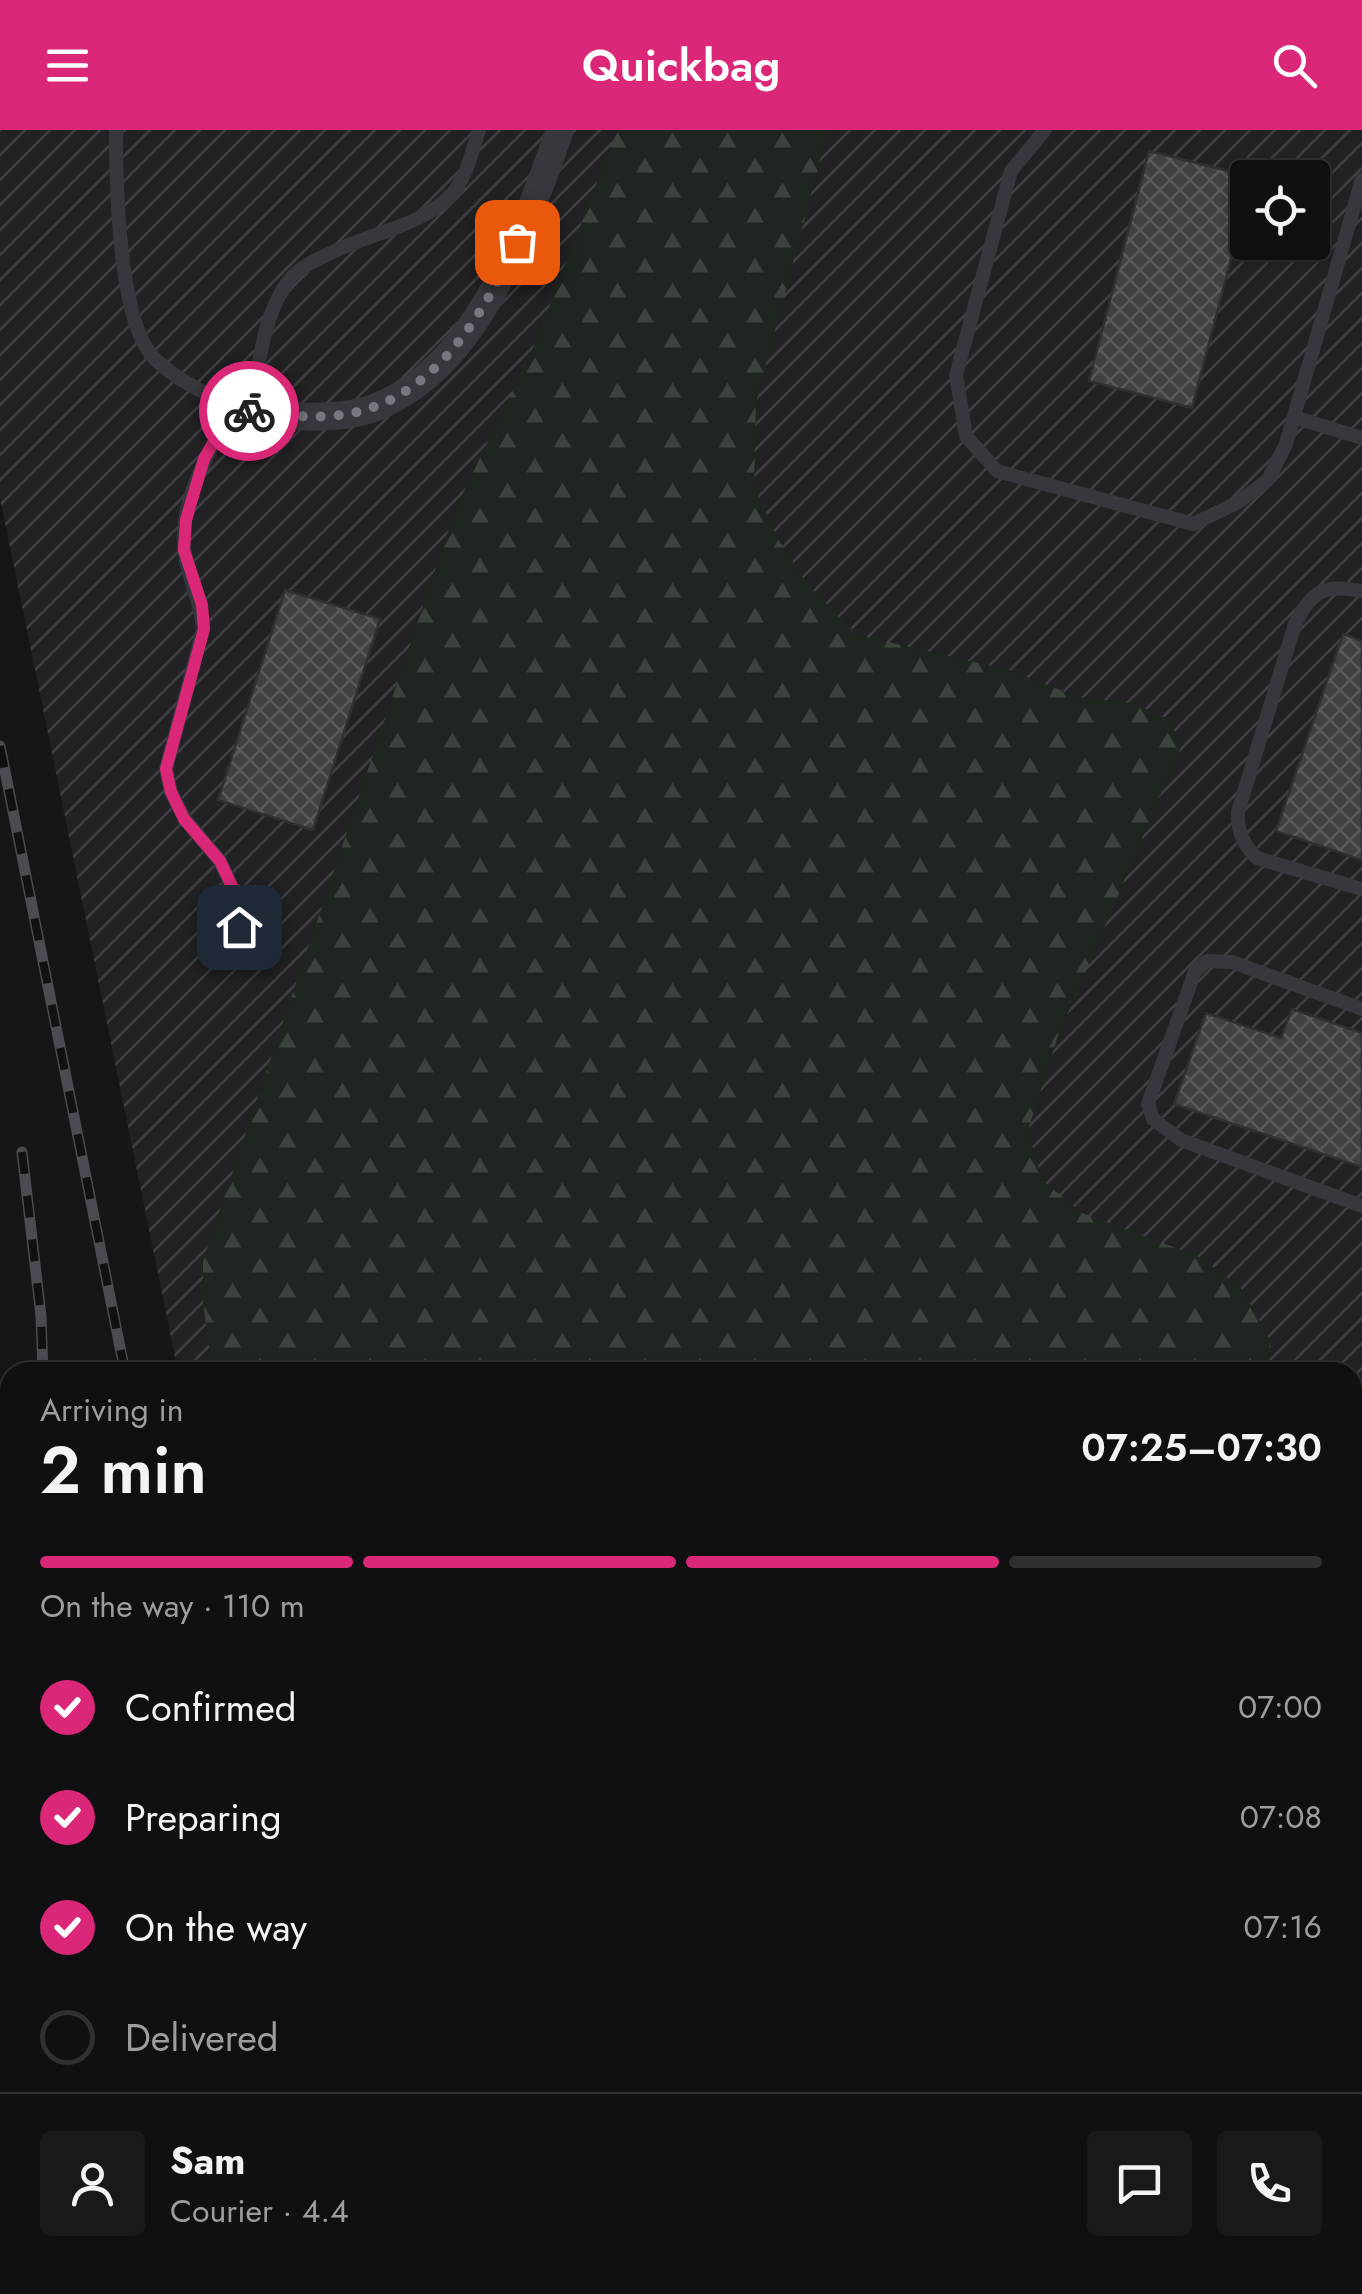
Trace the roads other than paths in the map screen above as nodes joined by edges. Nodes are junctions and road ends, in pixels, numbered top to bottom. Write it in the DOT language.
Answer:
graph roads {
  1 [pos="116,130"];
  2 [pos="479,130"];
  3 [pos="560,130"];
  4 [pos="1045,130"];
  5 [pos="1362,180"];
  6 [pos="241,410"];
  7 [pos="1294,417"];
  8 [pos="1361,436"];
  9 [pos="1362,591"];
  10 [pos="1362,889"];
  11 [pos="239,927"];
  12 [pos="1362,1009"];
  13 [pos="1362,1206"];
  1 -- 6 [label="lane"];
  2 -- 6 [label="lane"];
  3 -- 6 [label="street"];
  4 -- 7 [label="lane"];
  5 -- 7 [label="lane"];
  6 -- 11 [label="lane"];
  7 -- 8 [label="lane"];
  9 -- 10 [label="lane"];
  12 -- 13 [label="lane"];
}
